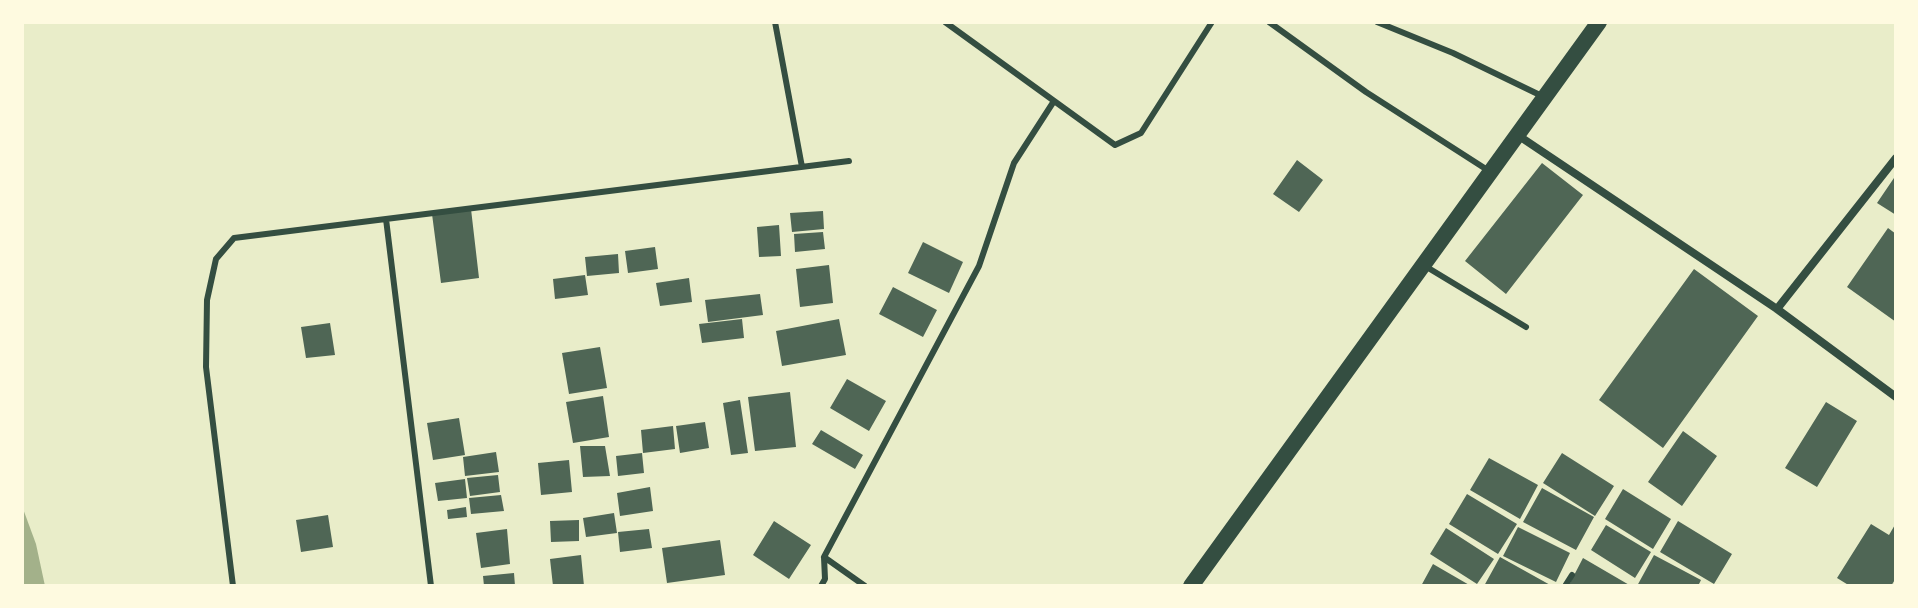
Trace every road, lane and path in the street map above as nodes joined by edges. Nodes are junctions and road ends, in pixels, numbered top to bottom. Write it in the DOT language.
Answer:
graph roads {
  1 [pos="775,22"];
  2 [pos="945,22"];
  3 [pos="1212,22"];
  4 [pos="1269,22"];
  5 [pos="1377,22"];
  6 [pos="1599,22"];
  7 [pos="1544,97"];
  8 [pos="1054,101"];
  9 [pos="1516,134"];
  10 [pos="1896,158"];
  11 [pos="849,161"];
  12 [pos="802,167"];
  13 [pos="1489,171"];
  14 [pos="386,219"];
  15 [pos="1422,265"];
  16 [pos="1777,309"];
  17 [pos="1526,327"];
  18 [pos="1896,397"];
  19 [pos="824,557"];
  20 [pos="1572,575"];
  21 [pos="233,586"];
  22 [pos="431,586"];
  23 [pos="821,586"];
  24 [pos="865,586"];
  25 [pos="1191,586"];
  26 [pos="1565,586"];
  1 -- 12 [label="lane"];
  2 -- 8 [label="lane"];
  3 -- 8 [label="lane"];
  4 -- 13 [label="lane"];
  5 -- 7 [label="lane"];
  6 -- 7 [label="main road"];
  7 -- 9 [label="main road"];
  8 -- 19 [label="lane"];
  9 -- 13 [label="main road"];
  9 -- 16 [label="street"];
  10 -- 16 [label="street"];
  11 -- 12 [label="lane"];
  12 -- 14 [label="lane"];
  13 -- 15 [label="main road"];
  14 -- 21 [label="lane"];
  14 -- 22 [label="lane"];
  15 -- 17 [label="lane"];
  15 -- 25 [label="main road"];
  16 -- 18 [label="street"];
  19 -- 23 [label="lane"];
  19 -- 24 [label="lane"];
  20 -- 26 [label="lane"];
}
